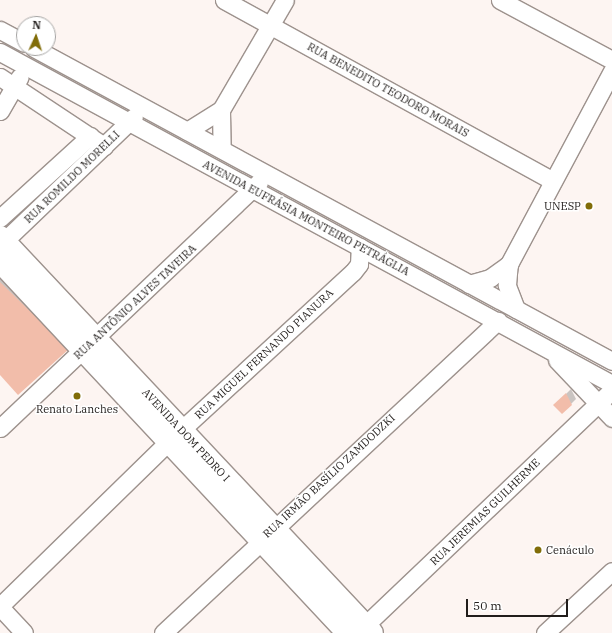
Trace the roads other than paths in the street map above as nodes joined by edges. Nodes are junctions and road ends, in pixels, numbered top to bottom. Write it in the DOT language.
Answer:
graph roads {
  1 [pos="224,0"];
  2 [pos="285,0"];
  3 [pos="500,0"];
  4 [pos="272,25"];
  5 [pos="0,30"];
  6 [pos="16,39"];
  7 [pos="49,56"];
  8 [pos="612,60"];
  9 [pos="9,61"];
  10 [pos="612,71"];
  11 [pos="0,77"];
  12 [pos="17,88"];
  13 [pos="144,108"];
  14 [pos="221,110"];
  15 [pos="0,111"];
  16 [pos="127,124"];
  17 [pos="187,131"];
  18 [pos="97,141"];
  19 [pos="222,149"];
  20 [pos="265,172"];
  21 [pos="551,180"];
  22 [pos="254,190"];
  23 [pos="0,218"];
  24 [pos="1,246"];
  25 [pos="360,247"];
  26 [pos="509,264"];
  27 [pos="468,284"];
  28 [pos="516,309"];
  29 [pos="498,321"];
  30 [pos="89,345"];
  31 [pos="546,348"];
  32 [pos="612,360"];
  33 [pos="612,384"];
  34 [pos="612,390"];
  35 [pos="599,404"];
  36 [pos="612,418"];
  37 [pos="0,428"];
  38 [pos="175,436"];
  39 [pos="266,534"];
  40 [pos="612,571"];
  41 [pos="0,607"];
  42 [pos="361,631"];
  43 [pos="24,633"];
  44 [pos="163,633"];
  45 [pos="545,633"];
  1 -- 4 [label="street, RUA BENEDITO TEODORO MORAIS"];
  2 -- 4 [label="street"];
  3 -- 8 [label="street"];
  4 -- 14 [label="street"];
  4 -- 21 [label="street, RUA BENEDITO TEODORO MORAIS"];
  5 -- 6 [label="street"];
  7 -- 13 [label="street, AVENIDA EUFRÁSIA MONTEIRO PETRÁGLIA"];
  9 -- 12 [label="street"];
  9 -- 16 [label="street, AVENIDA EUFRÁSIA MONTEIRO PETRÁGLIA"];
  10 -- 21 [label="street"];
  11 -- 12 [label="street"];
  12 -- 15 [label="street"];
  12 -- 18 [label="street"];
  13 -- 16 [label="street, RUA ROMILDO MORELLI"];
  13 -- 17 [label="street, AVENIDA EUFRÁSIA MONTEIRO PETRÁGLIA"];
  14 -- 17 [label="street"];
  14 -- 19 [label="street"];
  16 -- 18 [label="street, RUA ROMILDO MORELLI"];
  16 -- 22 [label="street, AVENIDA EUFRÁSIA MONTEIRO PETRÁGLIA"];
  17 -- 19 [label="street, AVENIDA EUFRÁSIA MONTEIRO PETRÁGLIA"];
  18 -- 23 [label="street"];
  18 -- 24 [label="street, RUA ROMILDO MORELLI"];
  19 -- 20 [label="street, AVENIDA EUFRÁSIA MONTEIRO PETRÁGLIA"];
  20 -- 22 [label="street, RUA ANTÔNIO ALVES TAVEIRA"];
  20 -- 27 [label="street, AVENIDA EUFRÁSIA MONTEIRO PETRÁGLIA"];
  21 -- 26 [label="street"];
  22 -- 25 [label="street, AVENIDA EUFRÁSIA MONTEIRO PETRÁGLIA"];
  22 -- 30 [label="street, RUA ANTÔNIO ALVES TAVEIRA"];
  24 -- 30 [label="main road, AVENIDA DOM PEDRO I"];
  25 -- 29 [label="street, AVENIDA EUFRÁSIA MONTEIRO PETRÁGLIA"];
  25 -- 38 [label="street, RUA MIGUEL FERNANDO PIANURA"];
  26 -- 27 [label="street"];
  26 -- 28 [label="street"];
  27 -- 28 [label="street, AVENIDA EUFRÁSIA MONTEIRO PETRÁGLIA"];
  28 -- 32 [label="street, AVENIDA EUFRÁSIA MONTEIRO PETRÁGLIA"];
  29 -- 31 [label="street, AVENIDA EUFRÁSIA MONTEIRO PETRÁGLIA"];
  29 -- 39 [label="street, RUA IRMÃO BASÍLIO ZAMDODZKI"];
  30 -- 37 [label="street, RUA ANTÔNIO ALVES TAVEIRA"];
  30 -- 38 [label="main road, AVENIDA DOM PEDRO I"];
  31 -- 33 [label="street, AVENIDA EUFRÁSIA MONTEIRO PETRÁGLIA"];
  31 -- 35 [label="street"];
  34 -- 35 [label="street, RUA JEREMIAS GUILHERME"];
  35 -- 36 [label="street"];
  35 -- 42 [label="street, RUA JEREMIAS GUILHERME"];
  38 -- 39 [label="main road, AVENIDA DOM PEDRO I"];
  38 -- 41 [label="street, RUA MIGUEL FERNANDO PIANURA"];
  39 -- 42 [label="main road, AVENIDA DOM PEDRO I"];
  39 -- 44 [label="street, RUA IRMÃO BASÍLIO ZAMDODZKI"];
  40 -- 45 [label="street"];
  41 -- 43 [label="street"];
}
